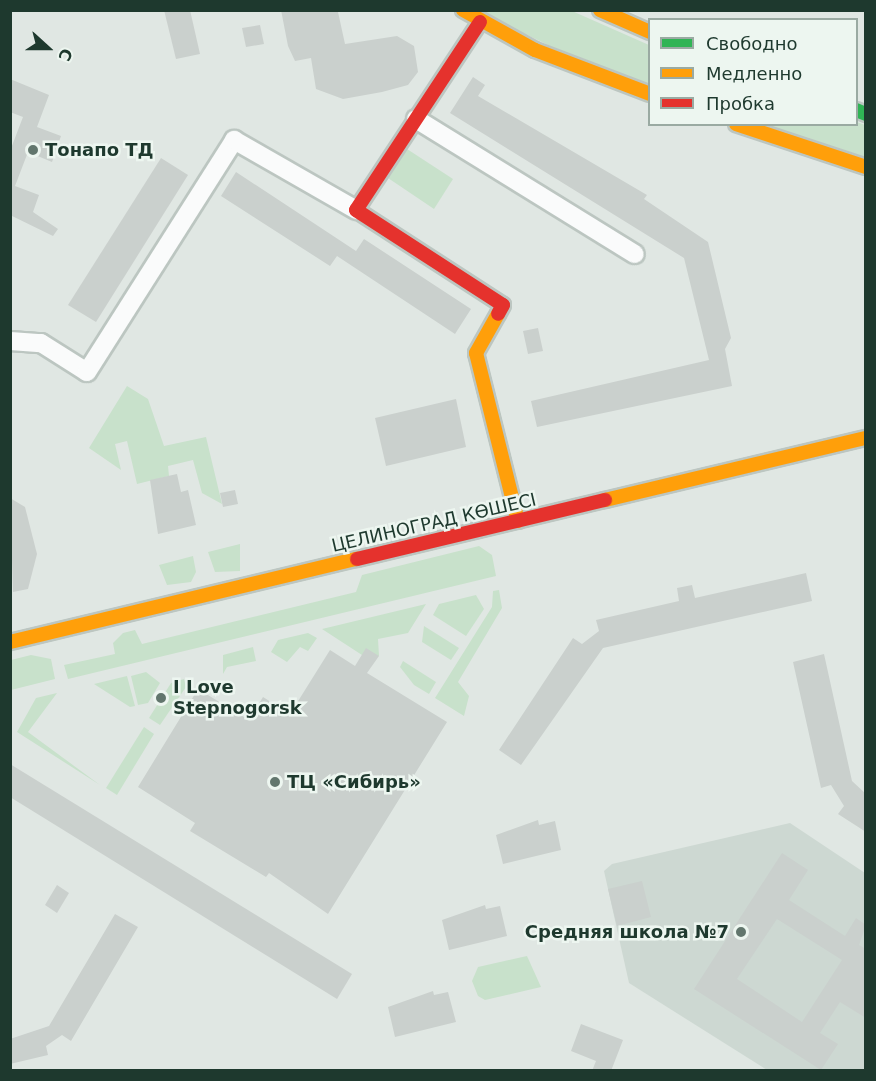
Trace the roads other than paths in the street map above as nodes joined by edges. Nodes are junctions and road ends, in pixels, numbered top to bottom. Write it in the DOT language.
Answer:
graph roads {
  1 [pos="463,10"];
  2 [pos="600,10"];
  3 [pos="480,22"];
  4 [pos="648,31"];
  5 [pos="648,93"];
  6 [pos="416,119"];
  7 [pos="742,126"];
  8 [pos="866,167"];
  9 [pos="356,210"];
  10 [pos="634,254"];
  11 [pos="10,340"];
  12 [pos="866,438"];
  13 [pos="518,521"];
  14 [pos="10,642"];
  1 -- 3 [label="street"];
  2 -- 4 [label="street"];
  3 -- 5 [label="street"];
  3 -- 6 [label="street"];
  6 -- 9 [label="street"];
  6 -- 10 [label="street"];
  7 -- 8 [label="street"];
  9 -- 11 [label="street"];
  9 -- 13 [label="street"];
  12 -- 13 [label="street, ЦЕЛИНОГРАД КӨШЕСІ"];
  13 -- 14 [label="street, ЦЕЛИНОГРАД КӨШЕСІ"];
}
